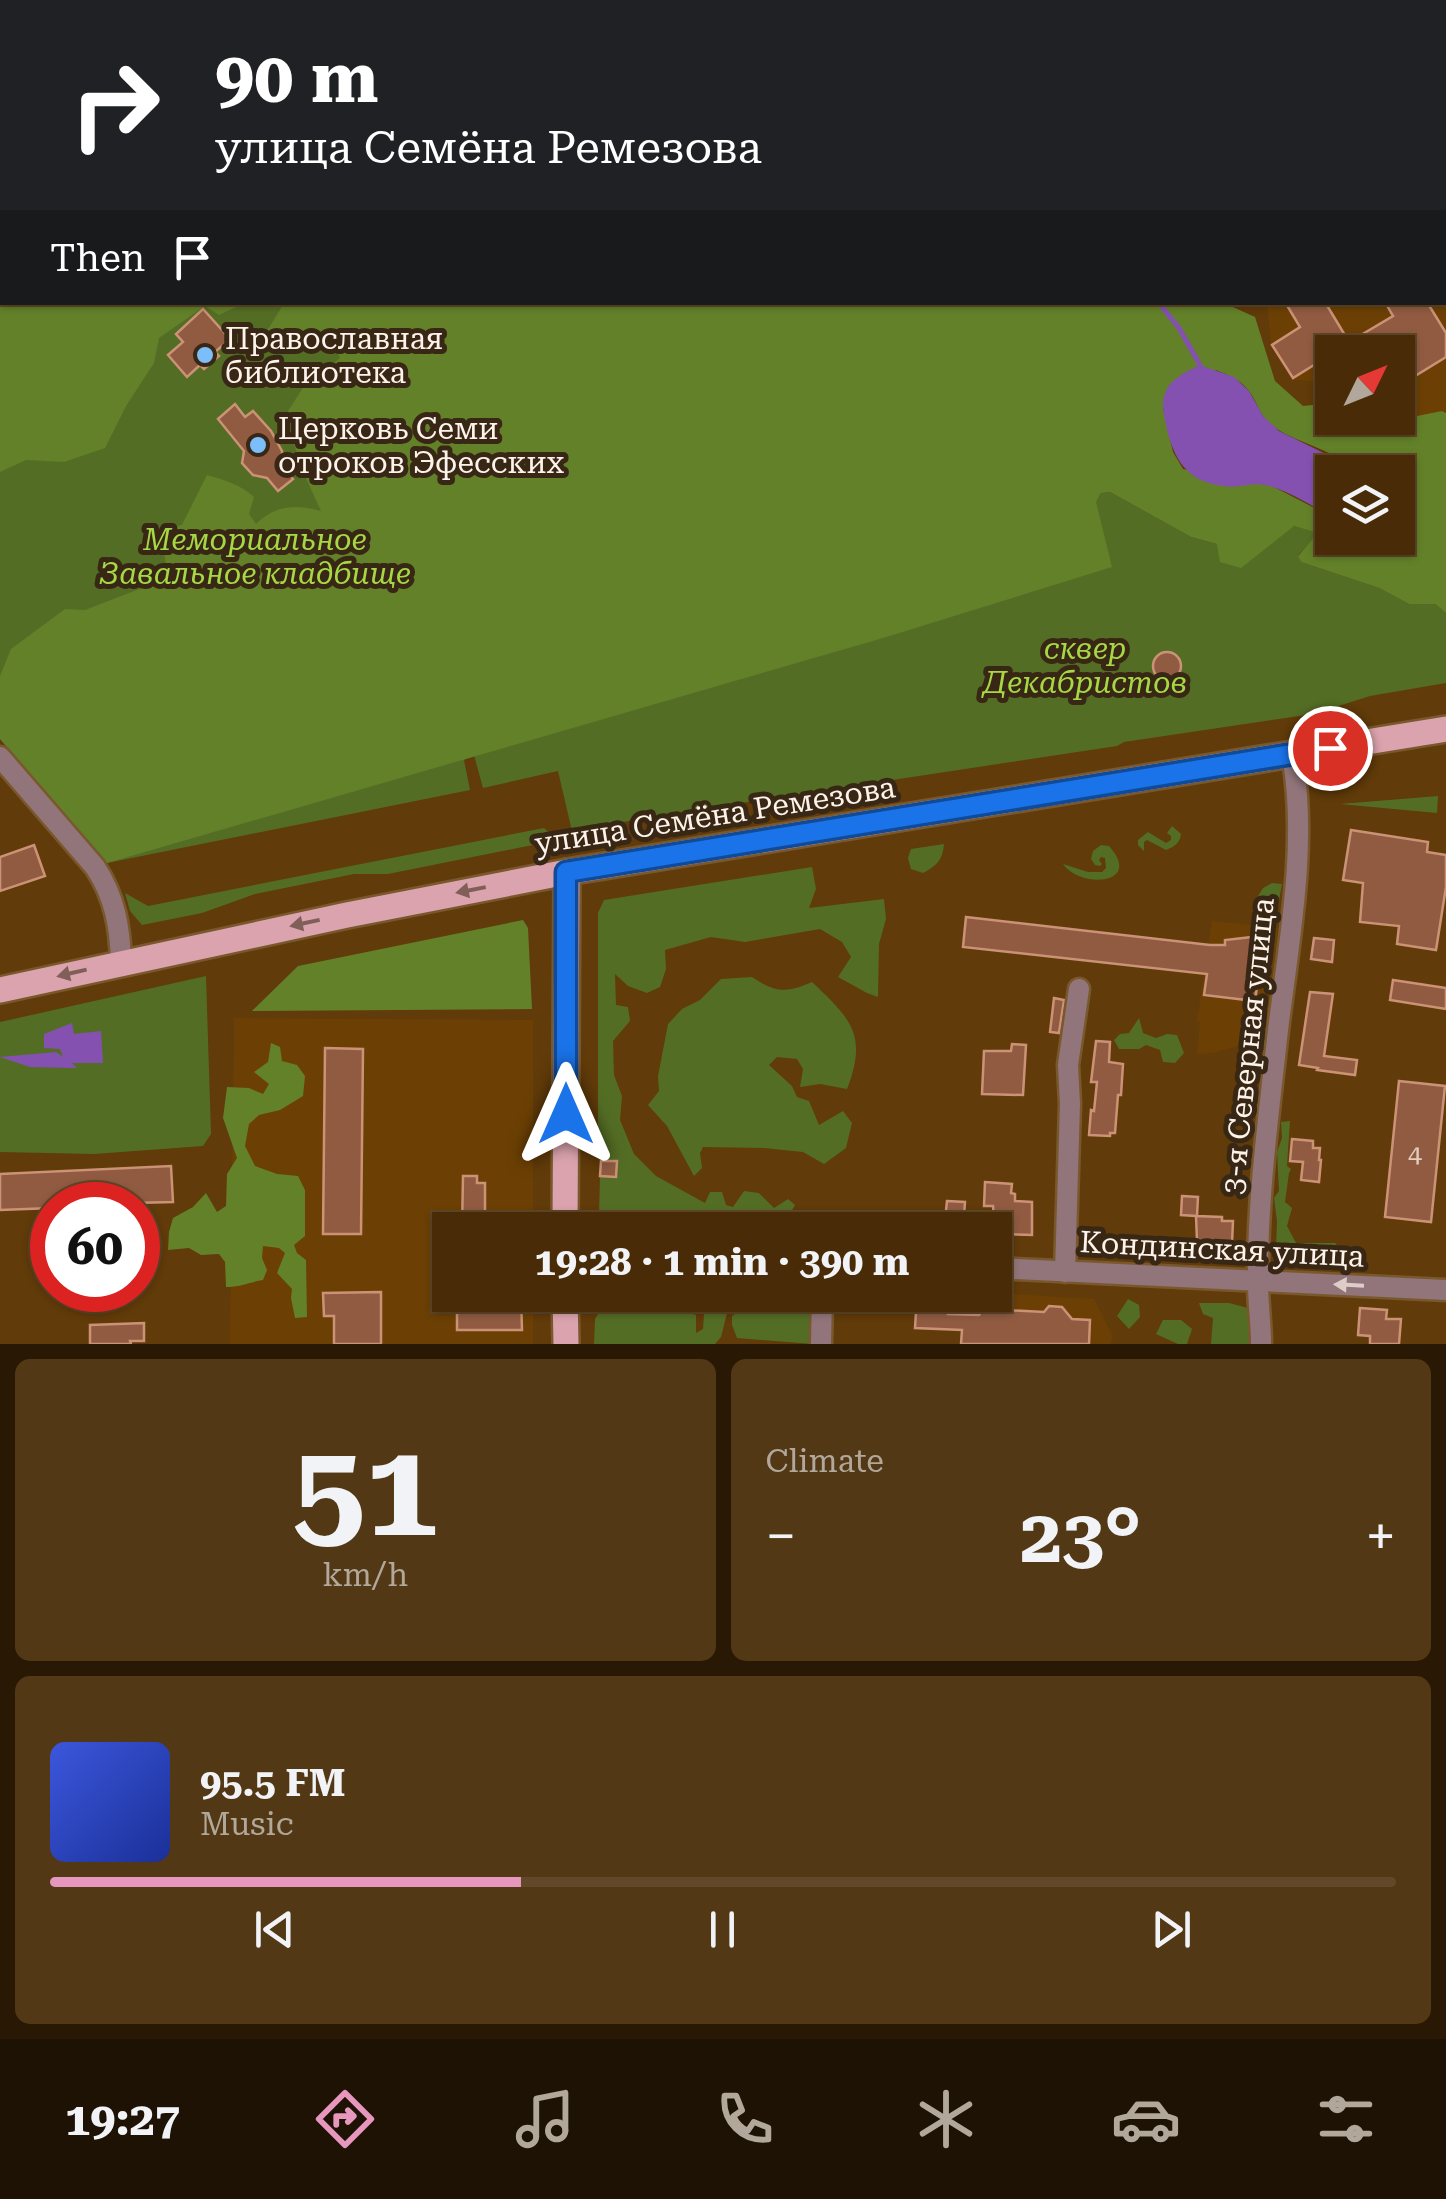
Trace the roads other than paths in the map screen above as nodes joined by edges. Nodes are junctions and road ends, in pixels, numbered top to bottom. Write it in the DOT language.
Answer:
graph roads {
  1 [pos="1446,729"];
  2 [pos="1292,754"];
  3 [pos="0,756"];
  4 [pos="566,872"];
  5 [pos="120,962"];
  6 [pos="1078,989"];
  7 [pos="0,990"];
  8 [pos="565,1212"];
  9 [pos="1012,1269"];
  10 [pos="1065,1272"];
  11 [pos="1258,1280"];
  12 [pos="1446,1290"];
  13 [pos="566,1312"];
  14 [pos="822,1312"];
  15 [pos="566,1344"];
  16 [pos="821,1344"];
  17 [pos="1261,1344"];
  1 -- 2 [label="main road, улица Семёна Ремезова"];
  2 -- 4 [label="main road, улица Семёна Ремезова"];
  2 -- 11 [label="street, 3-я Северная улица"];
  3 -- 5 [label="street"];
  4 -- 5 [label="main road, улица Семёна Ремезова, one-way"];
  4 -- 8 [label="main road"];
  5 -- 7 [label="main road, улица Семёна Ремезова, one-way"];
  6 -- 10 [label="street"];
  9 -- 10 [label="street, Кондинская улица"];
  10 -- 11 [label="street, Кондинская улица"];
  12 -- 11 [label="street, Кондинская улица, one-way"];
  11 -- 17 [label="street, 3-я Северная улица"];
  13 -- 15 [label="main road"];
  14 -- 16 [label="street"];
}
